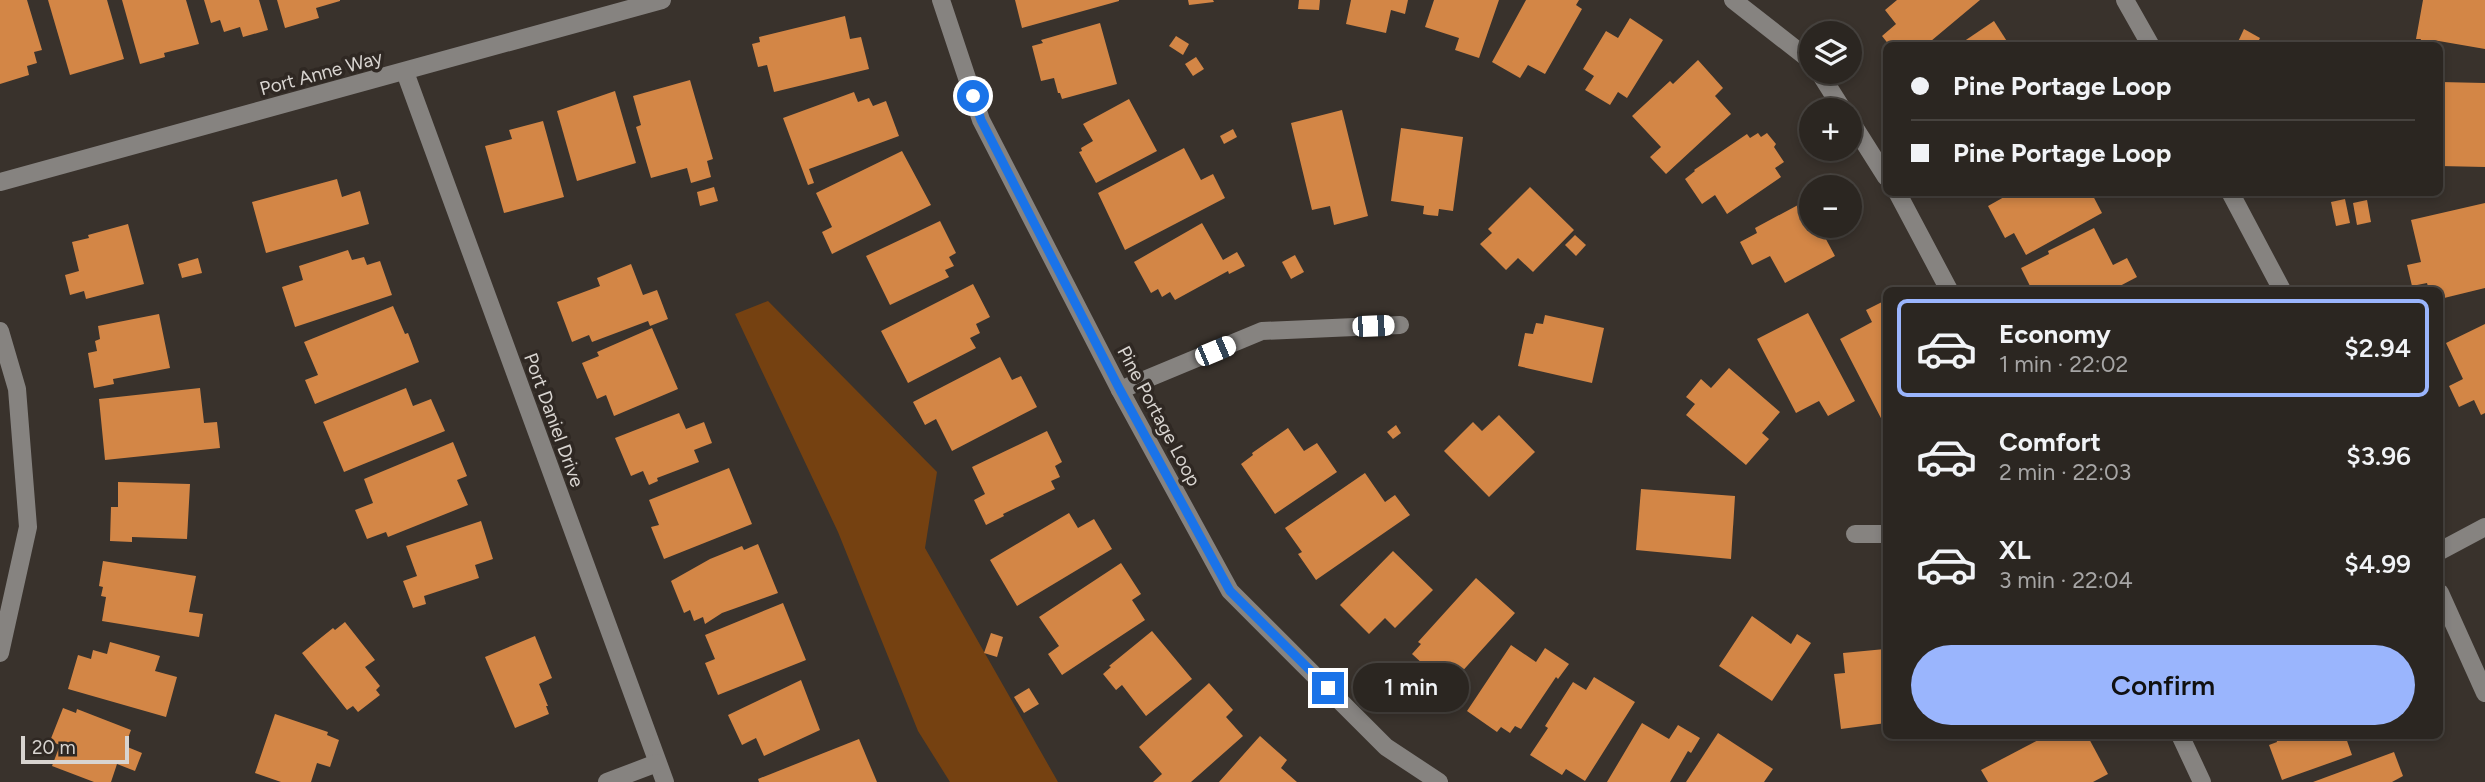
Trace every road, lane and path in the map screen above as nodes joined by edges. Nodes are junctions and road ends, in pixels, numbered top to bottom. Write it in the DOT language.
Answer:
graph roads {
  1 [pos="941,0"];
  2 [pos="1733,0"];
  3 [pos="2125,0"];
  4 [pos="656,1"];
  5 [pos="2149,42"];
  6 [pos="1799,52"];
  7 [pos="405,72"];
  8 [pos="1862,139"];
  9 [pos="1883,172"];
  10 [pos="0,182"];
  11 [pos="1899,196"];
  12 [pos="2232,196"];
  13 [pos="1947,287"];
  14 [pos="2280,287"];
  15 [pos="1400,325"];
  16 [pos="0,331"];
  17 [pos="1120,390"];
  18 [pos="2485,527"];
  19 [pos="1855,534"];
  20 [pos="1883,534"];
  21 [pos="2443,549"];
  22 [pos="2443,600"];
  23 [pos="0,653"];
  24 [pos="2485,693"];
  25 [pos="2182,739"];
  26 [pos="657,763"];
  27 [pos="607,782"];
  28 [pos="665,782"];
  29 [pos="1439,782"];
  30 [pos="2202,782"];
  1 -- 17 [label="street, Pine Portage Loop"];
  2 -- 6 [label="street"];
  3 -- 5 [label="street"];
  4 -- 7 [label="street, Port Anne Way"];
  7 -- 10 [label="street, Port Anne Way"];
  7 -- 26 [label="street, Port Daniel Drive"];
  8 -- 9 [label="street"];
  11 -- 13 [label="street"];
  12 -- 14 [label="street"];
  15 -- 17 [label="street"];
  16 -- 23 [label="street"];
  17 -- 29 [label="street, Pine Portage Loop"];
  18 -- 21 [label="street"];
  19 -- 20 [label="street"];
  22 -- 24 [label="street"];
  25 -- 30 [label="street"];
  26 -- 27 [label="street"];
  26 -- 28 [label="street, Port Daniel Drive"];
}
